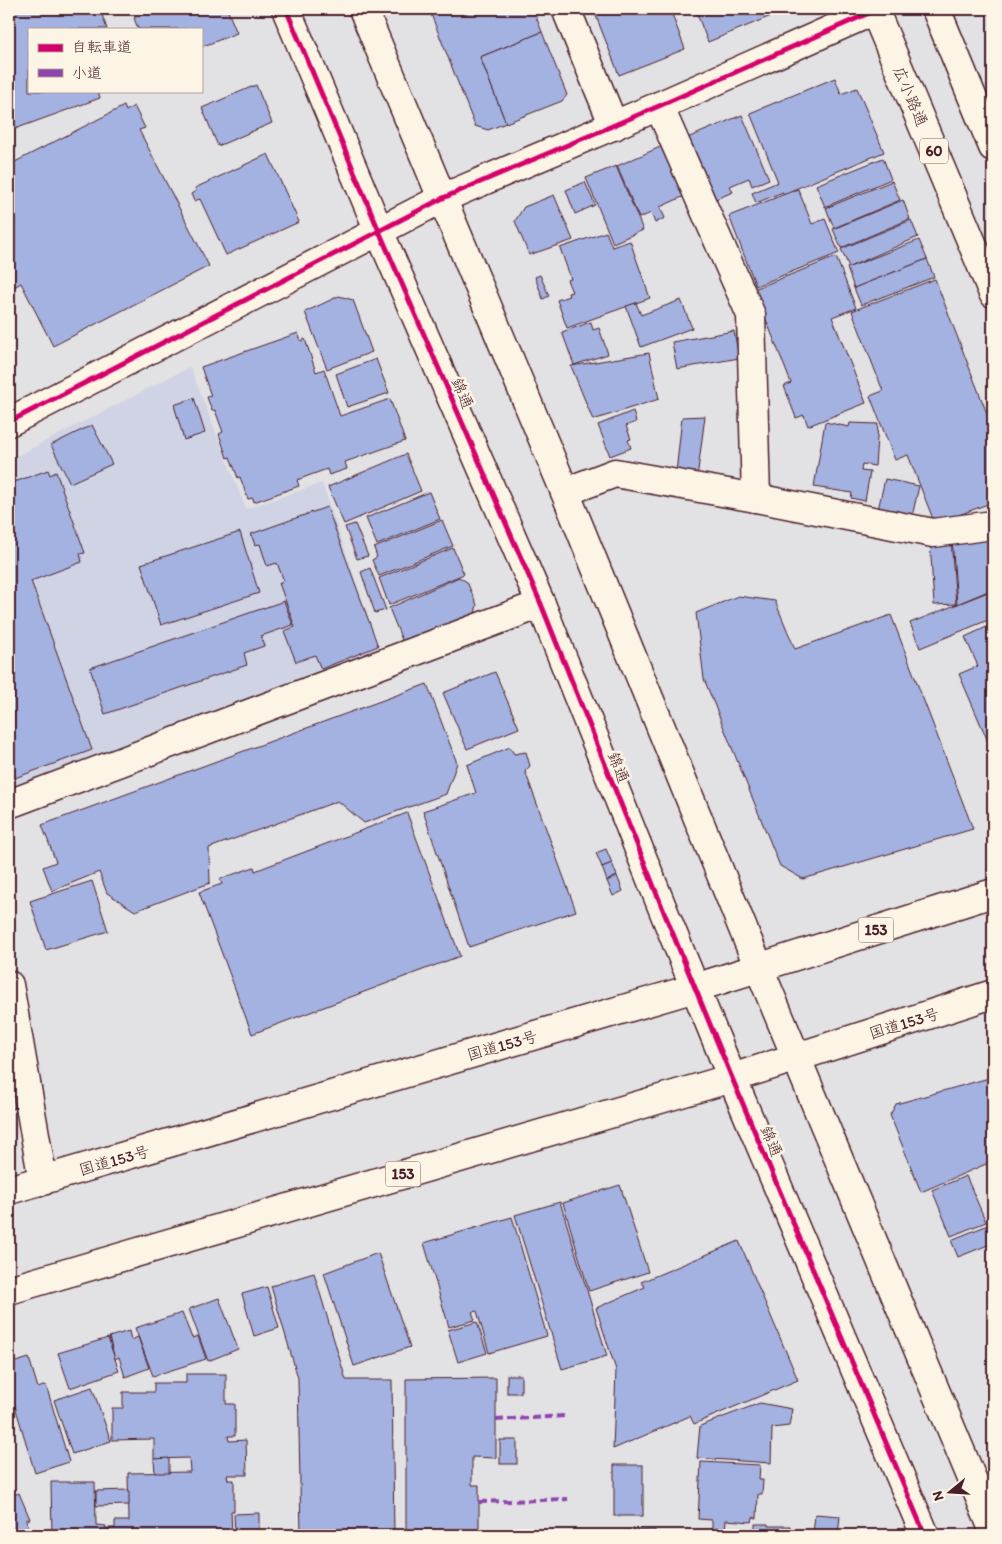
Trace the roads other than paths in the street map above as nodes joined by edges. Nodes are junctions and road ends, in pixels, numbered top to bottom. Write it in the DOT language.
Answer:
graph roads {
  1 [pos="286,9"];
  2 [pos="363,9"];
  3 [pos="566,9"];
  4 [pos="936,9"];
  5 [pos="876,10"];
  6 [pos="659,106"];
  7 [pos="614,126"];
  8 [pos="993,147"];
  9 [pos="443,198"];
  10 [pos="379,230"];
  11 [pos="993,293"];
  12 [pos="9,422"];
  13 [pos="565,492"];
  14 [pos="756,498"];
  15 [pos="993,525"];
  16 [pos="541,604"];
  17 [pos="9,804"];
  18 [pos="993,893"];
  19 [pos="758,968"];
  20 [pos="9,985"];
  21 [pos="695,988"];
  22 [pos="993,994"];
  23 [pos="797,1056"];
  24 [pos="732,1078"];
  25 [pos="43,1181"];
  26 [pos="9,1190"];
  27 [pos="9,1290"];
  28 [pos="993,1529"];
  29 [pos="925,1535"];
  1 -- 10 [label="main road, 錦通"];
  2 -- 9 [label="main road"];
  3 -- 7 [label="main road"];
  4 -- 8 [label="main road"];
  5 -- 6 [label="main road"];
  5 -- 11 [label="main road, 広小路通 / 60"];
  6 -- 7 [label="main road"];
  6 -- 14 [label="main road"];
  7 -- 9 [label="main road"];
  9 -- 10 [label="main road"];
  9 -- 13 [label="main road"];
  10 -- 12 [label="main road"];
  10 -- 16 [label="main road, 錦通"];
  13 -- 14 [label="main road"];
  13 -- 19 [label="main road"];
  14 -- 15 [label="main road"];
  16 -- 17 [label="main road"];
  16 -- 21 [label="main road, 錦通"];
  18 -- 19 [label="main road, 国道153号 / 153"];
  19 -- 21 [label="main road, 国道153号 / 153"];
  19 -- 23 [label="main road"];
  20 -- 25 [label="main road"];
  21 -- 24 [label="main road, 錦通"];
  21 -- 25 [label="main road, 国道153号 / 153"];
  22 -- 23 [label="main road, 国道153号 / 153"];
  23 -- 24 [label="main road, 国道153号 / 153"];
  23 -- 28 [label="main road"];
  24 -- 27 [label="main road, 国道153号 / 153"];
  24 -- 29 [label="main road, 錦通"];
  25 -- 26 [label="main road, 国道153号 / 153"];
}
